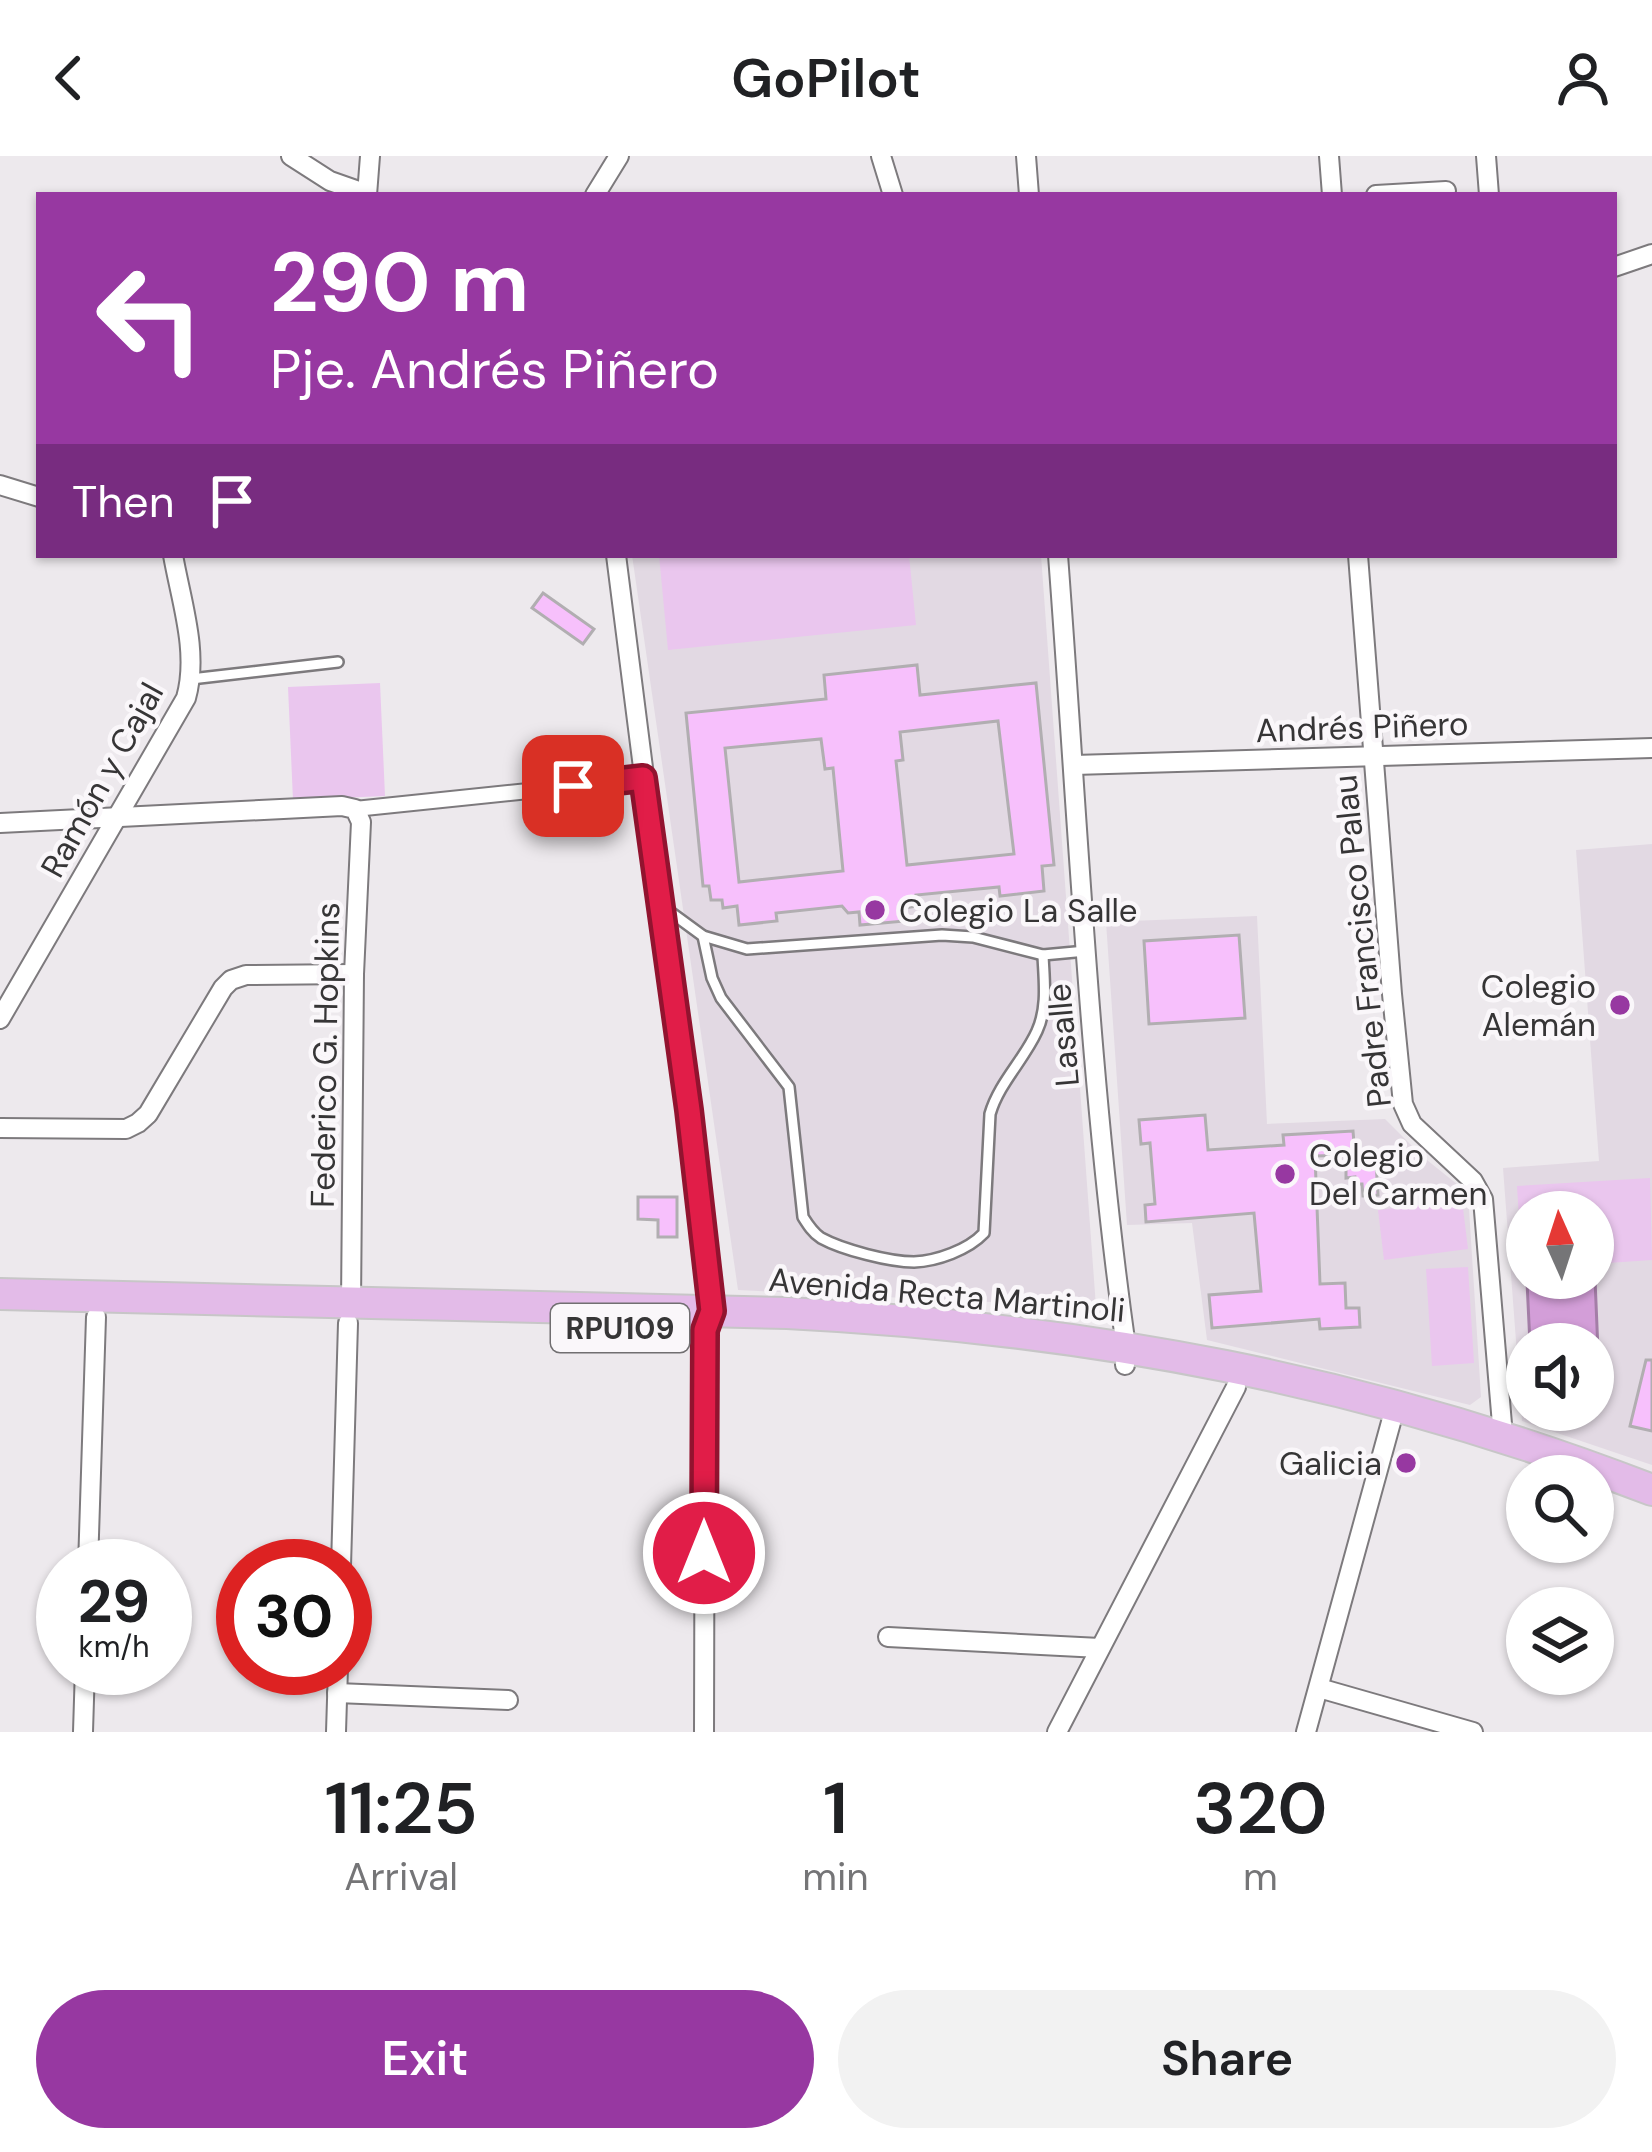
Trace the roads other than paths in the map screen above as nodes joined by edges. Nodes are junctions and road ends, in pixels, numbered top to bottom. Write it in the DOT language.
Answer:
graph roads {
  1 [pos="291,156"];
  2 [pos="370,156"];
  3 [pos="619,156"];
  4 [pos="881,156"];
  5 [pos="1026,156"];
  6 [pos="1329,156"];
  7 [pos="1486,156"];
  8 [pos="1446,191"];
  9 [pos="361,192"];
  10 [pos="367,192"];
  11 [pos="597,192"];
  12 [pos="892,192"];
  13 [pos="1029,192"];
  14 [pos="1332,192"];
  15 [pos="1428,192"];
  16 [pos="1489,192"];
  17 [pos="1652,254"];
  18 [pos="1617,266"];
  19 [pos="0,485"];
  20 [pos="36,495"];
  21 [pos="174,558"];
  22 [pos="616,558"];
  23 [pos="1058,558"];
  24 [pos="1358,558"];
  25 [pos="338,662"];
  26 [pos="191,680"];
  27 [pos="1652,748"];
  28 [pos="1374,758"];
  29 [pos="1074,765"];
  30 [pos="643,778"];
  31 [pos="538,790"];
  32 [pos="355,809"];
  33 [pos="118,815"];
  34 [pos="0,823"];
  35 [pos="660,904"];
  36 [pos="703,936"];
  37 [pos="1086,951"];
  38 [pos="1043,955"];
  39 [pos="354,974"];
  40 [pos="0,1019"];
  41 [pos="0,1128"];
  42 [pos="0,1294"];
  43 [pos="350,1313"];
  44 [pos="0,1315"];
  45 [pos="96,1317"];
  46 [pos="709,1320"];
  47 [pos="1125,1356"];
  48 [pos="1236,1387"];
  49 [pos="1393,1413"];
  50 [pos="1503,1436"];
  51 [pos="1506,1456"];
  52 [pos="1652,1490"];
  53 [pos="1614,1496"];
  54 [pos="1652,1510"];
  55 [pos="89,1539"];
  56 [pos="342,1539"];
  57 [pos="888,1637"];
  58 [pos="1100,1648"];
  59 [pos="1319,1688"];
  60 [pos="372,1694"];
  61 [pos="84,1695"];
  62 [pos="337,1695"];
  63 [pos="508,1700"];
  64 [pos="82,1732"];
  65 [pos="336,1732"];
  66 [pos="704,1732"];
  67 [pos="1057,1732"];
  68 [pos="1306,1732"];
  69 [pos="1473,1732"];
  1 -- 9 [label="street"];
  2 -- 10 [label="street"];
  3 -- 11 [label="street"];
  4 -- 12 [label="street"];
  5 -- 13 [label="street"];
  6 -- 14 [label="street"];
  7 -- 16 [label="street"];
  8 -- 15 [label="street"];
  17 -- 18 [label="street"];
  19 -- 20 [label="street"];
  21 -- 26 [label="street, Ramón y Cajal"];
  22 -- 30 [label="street"];
  23 -- 29 [label="street, Lasalle"];
  24 -- 28 [label="street, Padre Francisco Palau"];
  25 -- 26 [label="lane"];
  26 -- 33 [label="street, Ramón y Cajal"];
  27 -- 28 [label="street, Andrés Piñero"];
  28 -- 29 [label="street, Andrés Piñero"];
  28 -- 50 [label="street, Padre Francisco Palau"];
  29 -- 37 [label="street, Lasalle"];
  30 -- 31 [label="street"];
  30 -- 35 [label="street"];
  31 -- 32 [label="street"];
  32 -- 33 [label="street"];
  32 -- 39 [label="street, Federico G. Hopkins"];
  33 -- 34 [label="street"];
  33 -- 40 [label="street, Ramón y Cajal"];
  35 -- 36 [label="lane"];
  35 -- 46 [label="street"];
  36 -- 38 [label="lane"];
  36 -- 38 [label="lane"];
  37 -- 38 [label="lane"];
  37 -- 47 [label="street, Lasalle"];
  39 -- 41 [label="street"];
  39 -- 43 [label="street, Federico G. Hopkins"];
  42 -- 43 [label="main road, Avenida Recta Martinoli / RPU109"];
  43 -- 45 [label="main road, Avenida Recta Martinoli / RPU109"];
  43 -- 46 [label="main road, Avenida Recta Martinoli / RPU109"];
  43 -- 56 [label="street, Federico G. Hopkins"];
  44 -- 45 [label="main road, Avenida Recta Martinoli / RPU109"];
  45 -- 55 [label="street"];
  46 -- 47 [label="main road, Avenida Recta Martinoli / RPU109"];
  46 -- 66 [label="street"];
  47 -- 48 [label="main road, Avenida Recta Martinoli / RPU109"];
  47 -- 49 [label="main road, Avenida Recta Martinoli / RPU109"];
  48 -- 49 [label="main road, Avenida Recta Martinoli / RPU109"];
  48 -- 58 [label="street"];
  49 -- 50 [label="main road, Avenida Recta Martinoli / RPU109"];
  49 -- 51 [label="main road, Avenida Recta Martinoli / RPU109"];
  49 -- 59 [label="street"];
  50 -- 52 [label="main road, Avenida Recta Martinoli / RPU109"];
  53 -- 54 [label="main road"];
  57 -- 58 [label="street"];
  58 -- 67 [label="street"];
  59 -- 68 [label="street"];
  59 -- 69 [label="street"];
  60 -- 63 [label="street"];
  61 -- 64 [label="street"];
  62 -- 65 [label="street"];
}
